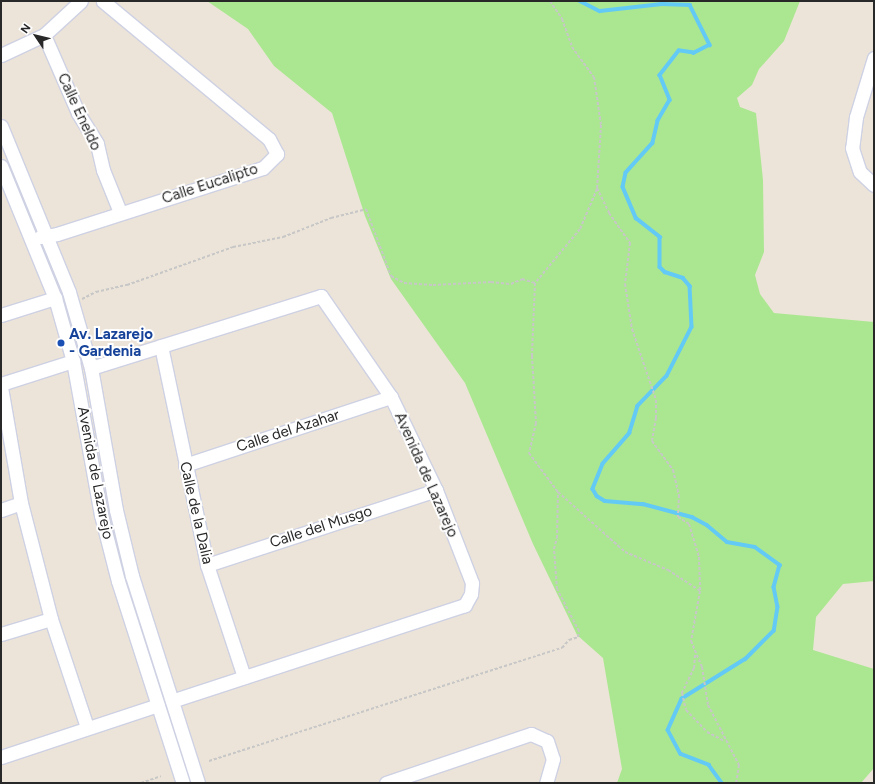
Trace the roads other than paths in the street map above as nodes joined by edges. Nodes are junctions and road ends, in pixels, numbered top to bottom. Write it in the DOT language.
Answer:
graph roads {
  1 [pos="81,1"];
  2 [pos="103,1"];
  3 [pos="44,35"];
  4 [pos="1,55"];
  5 [pos="874,58"];
  6 [pos="1,126"];
  7 [pos="1,166"];
  8 [pos="874,184"];
  9 [pos="120,212"];
  10 [pos="47,234"];
  11 [pos="33,240"];
  12 [pos="55,298"];
  13 [pos="1,315"];
  14 [pos="161,346"];
  15 [pos="73,361"];
  16 [pos="91,368"];
  17 [pos="1,384"];
  18 [pos="1,387"];
  19 [pos="391,397"];
  20 [pos="185,465"];
  21 [pos="436,490"];
  22 [pos="21,503"];
  23 [pos="1,510"];
  24 [pos="207,565"];
  25 [pos="51,619"];
  26 [pos="1,634"];
  27 [pos="244,677"];
  28 [pos="172,701"];
  29 [pos="158,705"];
  30 [pos="87,728"];
  31 [pos="1,757"];
  32 [pos="183,783"];
  33 [pos="198,783"];
  34 [pos="386,783"];
  35 [pos="546,783"];
  1 -- 3 [label="street"];
  2 -- 9 [label="street, Calle Eucalipto"];
  3 -- 4 [label="street"];
  3 -- 9 [label="street, Calle Eneldo"];
  5 -- 8 [label="street"];
  6 -- 10 [label="street, Avenida de Lazarejo"];
  7 -- 11 [label="street, Avenida de Lazarejo"];
  9 -- 10 [label="street, Calle Eucalipto"];
  10 -- 11 [label="street, Calle Eucalipto"];
  10 -- 16 [label="street, Avenida de Lazarejo"];
  11 -- 12 [label="street, Avenida de Lazarejo"];
  12 -- 13 [label="street"];
  12 -- 15 [label="street, Avenida de Lazarejo"];
  14 -- 16 [label="street, Avenida de Lazarejo"];
  14 -- 19 [label="street, Avenida de Lazarejo"];
  14 -- 20 [label="street, Calle de la Dalia"];
  15 -- 17 [label="street"];
  15 -- 29 [label="street, Avenida de Lazarejo"];
  16 -- 28 [label="street, Avenida de Lazarejo"];
  18 -- 22 [label="street"];
  19 -- 20 [label="street, Calle del Azahar"];
  19 -- 21 [label="street, Avenida de Lazarejo"];
  20 -- 24 [label="street, Calle de la Dalia"];
  21 -- 24 [label="street, Calle del Musgo"];
  21 -- 27 [label="street, Avenida de Lazarejo"];
  22 -- 23 [label="street"];
  22 -- 25 [label="street"];
  24 -- 27 [label="street, Calle de la Dalia"];
  25 -- 26 [label="street"];
  25 -- 30 [label="street"];
  27 -- 28 [label="street, Avenida de Lazarejo"];
  28 -- 33 [label="street, Avenida de Lazarejo"];
  29 -- 30 [label="street"];
  29 -- 32 [label="street, Avenida de Lazarejo"];
  30 -- 31 [label="street"];
  34 -- 35 [label="street"];
}
